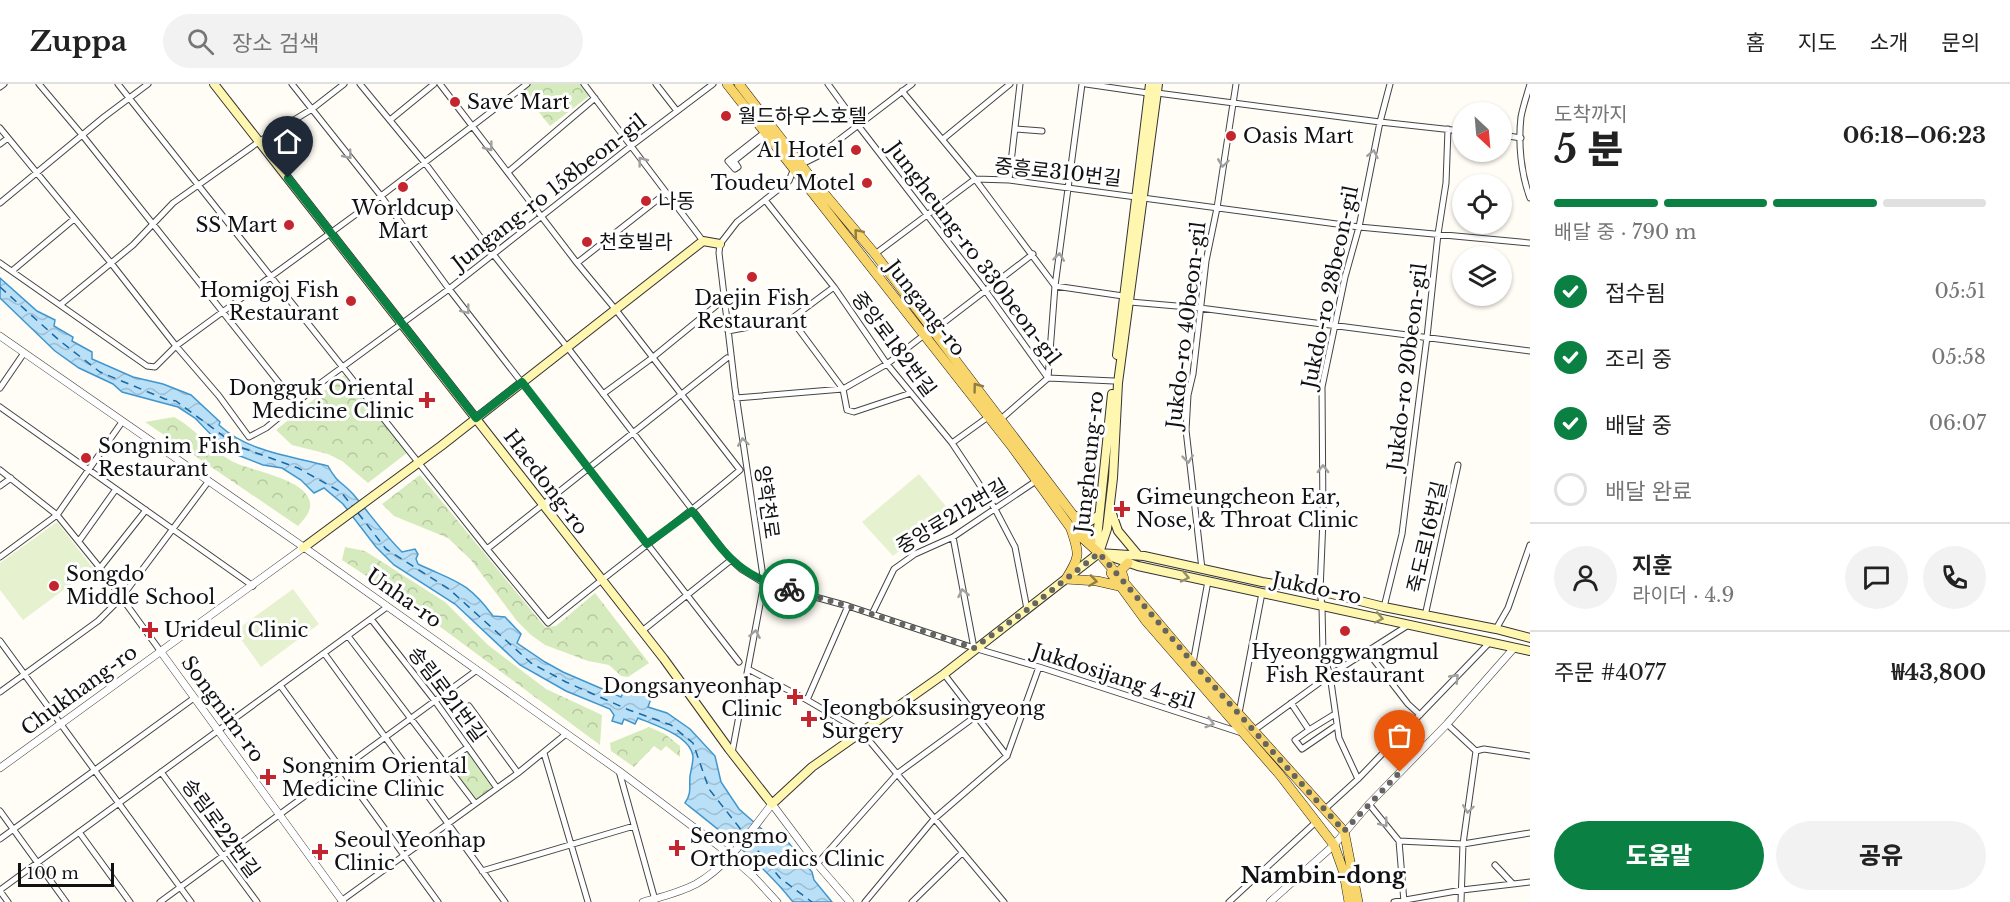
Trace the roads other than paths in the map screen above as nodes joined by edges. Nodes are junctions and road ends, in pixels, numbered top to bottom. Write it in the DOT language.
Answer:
graph roads {
  1 [pos="4,84"];
  2 [pos="39,84"];
  3 [pos="118,84"];
  4 [pos="148,84"];
  5 [pos="214,84"];
  6 [pos="292,84"];
  7 [pos="344,84"];
  8 [pos="360,84"];
  9 [pos="434,84"];
  10 [pos="440,84"];
  11 [pos="527,84"];
  12 [pos="584,84"];
  13 [pos="656,84"];
  14 [pos="713,84"];
  15 [pos="727,84"];
  16 [pos="739,84"];
  17 [pos="828,84"];
  18 [pos="912,84"];
  19 [pos="1010,84"];
  20 [pos="1020,84"];
  21 [pos="1082,84"];
  22 [pos="1086,84"];
  23 [pos="1236,84"];
  24 [pos="1390,84"];
  25 [pos="1530,84"];
  26 [pos="0,87"];
  27 [pos="518,87"];
  28 [pos="1153,88"];
  29 [pos="902,91"];
  30 [pos="130,98"];
  31 [pos="595,98"];
  32 [pos="1233,102"];
  33 [pos="312,109"];
  34 [pos="677,111"];
  35 [pos="852,117"];
  36 [pos="390,120"];
  37 [pos="1380,122"];
  38 [pos="857,124"];
  39 [pos="473,126"];
  40 [pos="0,128"];
  41 [pos="1014,129"];
  42 [pos="1448,129"];
  43 [pos="1452,129"];
  44 [pos="768,131"];
  45 [pos="1042,132"];
  46 [pos="83,136"];
  47 [pos="1512,137"];
  48 [pos="8,138"];
  49 [pos="1521,138"];
  50 [pos="943,139"];
  51 [pos="260,141"];
  52 [pos="0,144"];
  53 [pos="631,146"];
  54 [pos="425,163"];
  55 [pos="797,166"];
  56 [pos="508,172"];
  57 [pos="37,173"];
  58 [pos="975,179"];
  59 [pos="1009,180"];
  60 [pos="198,186"];
  61 [pos="1068,187"];
  62 [pos="666,193"];
  63 [pos="381,196"];
  64 [pos="1140,196"];
  65 [pos="1530,198"];
  66 [pos="765,200"];
  67 [pos="0,203"];
  68 [pos="1217,208"];
  69 [pos="926,214"];
  70 [pos="541,216"];
  71 [pos="74,219"];
  72 [pos="152,223"];
  73 [pos="1359,227"];
  74 [pos="331,233"];
  75 [pos="1438,234"];
  76 [pos="703,241"];
  77 [pos="1530,243"];
  78 [pos="720,249"];
  79 [pos="492,254"];
  80 [pos="875,254"];
  81 [pos="1033,254"];
  82 [pos="111,262"];
  83 [pos="0,263"];
  84 [pos="577,263"];
  85 [pos="12,271"];
  86 [pos="271,277"];
  87 [pos="1055,286"];
  88 [pos="834,287"];
  89 [pos="449,289"];
  90 [pos="985,290"];
  91 [pos="1127,299"];
  92 [pos="60,305"];
  93 [pos="717,305"];
  94 [pos="1200,308"];
  95 [pos="616,310"];
  96 [pos="223,313"];
  97 [pos="791,319"];
  98 [pos="402,322"];
  99 [pos="1334,325"];
  100 [pos="934,330"];
  101 [pos="728,331"];
  102 [pos="924,335"];
  103 [pos="0,336"];
  104 [pos="1427,337"];
  105 [pos="176,346"];
  106 [pos="568,348"];
  107 [pos="1530,351"];
  108 [pos="24,353"];
  109 [pos="652,358"];
  110 [pos="727,358"];
  111 [pos="887,364"];
  112 [pos="343,366"];
  113 [pos="1048,378"];
  114 [pos="1113,381"];
  115 [pos="522,382"];
  116 [pos="0,388"];
  117 [pos="843,389"];
  118 [pos="911,393"];
  119 [pos="603,394"];
  120 [pos="682,394"];
  121 [pos="736,398"];
  122 [pos="295,403"];
  123 [pos="0,407"];
  124 [pos="988,417"];
  125 [pos="476,418"];
  126 [pos="1001,419"];
  127 [pos="122,422"];
  128 [pos="634,433"];
  129 [pos="952,443"];
  130 [pos="419,463"];
  131 [pos="1458,465"];
  132 [pos="589,468"];
  133 [pos="0,470"];
  134 [pos="89,471"];
  135 [pos="11,478"];
  136 [pos="1036,481"];
  137 [pos="208,482"];
  138 [pos="0,486"];
  139 [pos="116,489"];
  140 [pos="541,504"];
  141 [pos="1110,505"];
  142 [pos="995,509"];
  143 [pos="146,510"];
  144 [pos="692,511"];
  145 [pos="57,515"];
  146 [pos="1074,515"];
  147 [pos="1099,515"];
  148 [pos="1070,527"];
  149 [pos="172,530"];
  150 [pos="953,537"];
  151 [pos="79,542"];
  152 [pos="647,544"];
  153 [pos="1530,545"];
  154 [pos="303,548"];
  155 [pos="487,549"];
  156 [pos="1099,553"];
  157 [pos="1138,555"];
  158 [pos="0,557"];
  159 [pos="730,560"];
  160 [pos="1128,563"];
  161 [pos="100,568"];
  162 [pos="1202,570"];
  163 [pos="1066,579"];
  164 [pos="602,581"];
  165 [pos="1208,581"];
  166 [pos="764,583"];
  167 [pos="1122,584"];
  168 [pos="253,586"];
  169 [pos="1320,591"];
  170 [pos="1262,593"];
  171 [pos="687,596"];
  172 [pos="121,598"];
  173 [pos="848,606"];
  174 [pos="1322,606"];
  175 [pos="387,607"];
  176 [pos="1383,607"];
  177 [pos="1028,609"];
  178 [pos="872,614"];
  179 [pos="1425,616"];
  180 [pos="371,619"];
  181 [pos="1410,624"];
  182 [pos="1496,629"];
  183 [pos="642,631"];
  184 [pos="348,636"];
  185 [pos="1525,637"];
  186 [pos="0,641"];
  187 [pos="1490,642"];
  188 [pos="974,648"];
  189 [pos="1514,648"];
  190 [pos="161,651"];
  191 [pos="1367,651"];
  192 [pos="1530,651"];
  193 [pos="324,653"];
  194 [pos="739,662"];
  195 [pos="1193,663"];
  196 [pos="1039,667"];
  197 [pos="748,669"];
  198 [pos="477,670"];
  199 [pos="25,674"];
  200 [pos="944,674"];
  201 [pos="1330,675"];
  202 [pos="280,685"];
  203 [pos="0,692"];
  204 [pos="194,698"];
  205 [pos="807,700"];
  206 [pos="435,701"];
  207 [pos="1291,703"];
  208 [pos="469,706"];
  209 [pos="1238,714"];
  210 [pos="1335,714"];
  211 [pos="1420,715"];
  212 [pos="976,716"];
  213 [pos="411,719"];
  214 [pos="61,724"];
  215 [pos="1447,724"];
  216 [pos="1337,725"];
  217 [pos="1309,730"];
  218 [pos="217,731"];
  219 [pos="862,732"];
  220 [pos="1248,732"];
  221 [pos="566,734"];
  222 [pos="386,738"];
  223 [pos="468,747"];
  224 [pos="1476,751"];
  225 [pos="544,753"];
  226 [pos="732,753"];
  227 [pos="1007,756"];
  228 [pos="1530,756"];
  229 [pos="445,763"];
  230 [pos="0,768"];
  231 [pos="95,770"];
  232 [pos="341,770"];
  233 [pos="619,771"];
  234 [pos="161,772"];
  235 [pos="518,773"];
  236 [pos="898,773"];
  237 [pos="1358,779"];
  238 [pos="497,788"];
  239 [pos="119,802"];
  240 [pos="475,803"];
  241 [pos="772,804"];
  242 [pos="1369,804"];
  243 [pos="1325,809"];
  244 [pos="0,811"];
  245 [pos="279,814"];
  246 [pos="934,819"];
  247 [pos="1317,821"];
  248 [pos="448,823"];
  249 [pos="634,826"];
  250 [pos="13,829"];
  251 [pos="1344,831"];
  252 [pos="79,832"];
  253 [pos="1530,833"];
  254 [pos="0,839"];
  255 [pos="1399,841"];
  256 [pos="1462,844"];
  257 [pos="572,845"];
  258 [pos="1334,845"];
  259 [pos="962,853"];
  260 [pos="404,855"];
  261 [pos="223,856"];
  262 [pos="730,856"];
  263 [pos="37,863"];
  264 [pos="817,864"];
  265 [pos="1495,865"];
  266 [pos="482,871"];
  267 [pos="1530,882"];
  268 [pos="1512,883"];
  269 [pos="180,887"];
  270 [pos="1462,890"];
  271 [pos="0,891"];
  272 [pos="655,900"];
  273 [pos="342,901"];
  274 [pos="774,901"];
  275 [pos="1273,901"];
  276 [pos="1404,901"];
  277 [pos="8,902"];
  278 [pos="66,902"];
  279 [pos="130,902"];
  280 [pos="160,902"];
  281 [pos="191,902"];
  282 [pos="257,902"];
  283 [pos="438,902"];
  284 [pos="506,902"];
  285 [pos="588,902"];
  286 [pos="643,902"];
  287 [pos="850,902"];
  288 [pos="865,902"];
  289 [pos="912,902"];
  290 [pos="1004,902"];
  291 [pos="1229,902"];
  292 [pos="1349,902"];
  293 [pos="1358,902"];
  294 [pos="1394,902"];
  295 [pos="1461,902"];
  1 -- 26 [label="street"];
  2 -- 46 [label="street"];
  3 -- 30 [label="street"];
  4 -- 30 [label="street"];
  5 -- 51 [label="main road, Haedong-ro"];
  6 -- 33 [label="street"];
  7 -- 33 [label="street"];
  8 -- 36 [label="street"];
  9 -- 36 [label="street"];
  10 -- 39 [label="street"];
  11 -- 27 [label="street"];
  12 -- 31 [label="street"];
  13 -- 34 [label="street"];
  14 -- 34 [label="street, Jungang-ro 158beon-gil"];
  15 -- 44 [label="main road, Jungang-ro"];
  16 -- 44 [label="main road, Jungang-ro"];
  17 -- 35 [label="street"];
  18 -- 29 [label="street"];
  19 -- 50 [label="street"];
  20 -- 41 [label="street"];
  21 -- 61 [label="street"];
  22 -- 28 [label="street"];
  23 -- 32 [label="street, Jukdo-ro 40beon-gil"];
  24 -- 37 [label="street, Jukdo-ro 28beon-gil"];
  25 -- 49 [label="street"];
  27 -- 39 [label="street"];
  28 -- 32 [label="street"];
  28 -- 64 [label="main road, Jungheung-ro"];
  29 -- 38 [label="street"];
  29 -- 50 [label="street, 중흥로310번길"];
  30 -- 46 [label="street"];
  30 -- 60 [label="street"];
  31 -- 53 [label="street"];
  31 -- 56 [label="street"];
  32 -- 37 [label="street"];
  32 -- 68 [label="street, Jukdo-ro 40beon-gil, one-way"];
  33 -- 51 [label="street"];
  33 -- 63 [label="street, one-way"];
  34 -- 53 [label="street, Jungang-ro 158beon-gil"];
  36 -- 54 [label="street"];
  37 -- 42 [label="street"];
  73 -- 37 [label="street, Jukdo-ro 28beon-gil, one-way"];
  38 -- 55 [label="street"];
  38 -- 69 [label="street, Jungheung-ro 330beon-gil"];
  39 -- 54 [label="street"];
  39 -- 56 [label="street, one-way"];
  40 -- 48 [label="street"];
  41 -- 45 [label="street"];
  41 -- 59 [label="street"];
  42 -- 43 [label="street"];
  42 -- 75 [label="street, Jukdo-ro 20beon-gil"];
  44 -- 44 [label="street"];
  44 -- 55 [label="main road, Jungang-ro"];
  46 -- 57 [label="street"];
  46 -- 72 [label="street"];
  47 -- 49 [label="street"];
  48 -- 52 [label="street"];
  48 -- 57 [label="street"];
  49 -- 65 [label="street"];
  50 -- 58 [label="street, 중흥로310번길"];
  51 -- 60 [label="street"];
  51 -- 74 [label="main road, Haedong-ro"];
  62 -- 53 [label="street, one-way"];
  53 -- 70 [label="street, Jungang-ro 158beon-gil"];
  54 -- 63 [label="street"];
  54 -- 79 [label="street"];
  55 -- 66 [label="street"];
  80 -- 55 [label="main road, Jungang-ro, one-way"];
  55 -- 102 [label="main road, Jungang-ro"];
  56 -- 70 [label="street"];
  57 -- 67 [label="street"];
  57 -- 71 [label="street"];
  58 -- 59 [label="street, 중흥로310번길"];
  58 -- 69 [label="street"];
  58 -- 81 [label="street"];
  59 -- 61 [label="street, 중흥로310번길"];
  60 -- 72 [label="street"];
  60 -- 86 [label="street"];
  61 -- 64 [label="street, 중흥로310번길"];
  87 -- 61 [label="street, one-way"];
  62 -- 76 [label="street"];
  62 -- 84 [label="street"];
  63 -- 74 [label="street"];
  63 -- 89 [label="street"];
  64 -- 68 [label="street, 중흥로310번길"];
  64 -- 91 [label="main road, Jungheung-ro"];
  66 -- 78 [label="street"];
  66 -- 88 [label="street, 중앙로182번길"];
  68 -- 73 [label="street, 중흥로310번길"];
  68 -- 94 [label="street, Jukdo-ro 40beon-gil"];
  69 -- 80 [label="street"];
  69 -- 90 [label="street, Jungheung-ro 330beon-gil"];
  70 -- 79 [label="street, Jungang-ro 158beon-gil"];
  70 -- 84 [label="street"];
  71 -- 82 [label="street"];
  71 -- 85 [label="street"];
  72 -- 82 [label="street"];
  72 -- 96 [label="street"];
  73 -- 75 [label="street, 중흥로310번길"];
  73 -- 99 [label="street, Jukdo-ro 28beon-gil"];
  74 -- 86 [label="street"];
  74 -- 98 [label="main road, Haedong-ro"];
  75 -- 77 [label="street, 중흥로310번길"];
  75 -- 104 [label="street, Jukdo-ro 20beon-gil"];
  76 -- 78 [label="main road"];
  76 -- 95 [label="main road"];
  78 -- 101 [label="street, 양학천로"];
  79 -- 89 [label="street, Jungang-ro 158beon-gil"];
  79 -- 106 [label="street"];
  80 -- 100 [label="main road, Jungang-ro"];
  81 -- 87 [label="street"];
  81 -- 90 [label="street"];
  82 -- 92 [label="street"];
  82 -- 105 [label="street"];
  83 -- 85 [label="street"];
  84 -- 95 [label="street"];
  85 -- 92 [label="street"];
  86 -- 96 [label="street"];
  86 -- 112 [label="street"];
  87 -- 91 [label="street"];
  87 -- 113 [label="street"];
  88 -- 97 [label="street"];
  88 -- 111 [label="street, 중앙로182번길"];
  89 -- 98 [label="street, Jungang-ro 158beon-gil"];
  89 -- 115 [label="street, one-way"];
  90 -- 100 [label="street"];
  90 -- 113 [label="street, Jungheung-ro 330beon-gil"];
  91 -- 94 [label="street"];
  91 -- 114 [label="main road, Jungheung-ro"];
  91 -- 141 [label="main road, Jungheung-ro"];
  92 -- 105 [label="street"];
  93 -- 109 [label="street"];
  94 -- 99 [label="street"];
  94 -- 162 [label="street, Jukdo-ro 40beon-gil, one-way"];
  95 -- 106 [label="main road"];
  95 -- 109 [label="street"];
  96 -- 105 [label="street"];
  96 -- 122 [label="street"];
  97 -- 101 [label="street"];
  97 -- 117 [label="street"];
  98 -- 112 [label="street, Jungang-ro 158beon-gil"];
  98 -- 125 [label="main road, Haedong-ro"];
  99 -- 104 [label="street"];
  169 -- 99 [label="street, Jukdo-ro 28beon-gil, one-way"];
  126 -- 100 [label="main road, Jungang-ro, one-way"];
  101 -- 121 [label="street, 양학천로"];
  102 -- 111 [label="street"];
  102 -- 124 [label="main road, Jungang-ro"];
  103 -- 108 [label="street, Unha-ro"];
  104 -- 107 [label="street"];
  104 -- 176 [label="street, Jukdo-ro 20beon-gil"];
  105 -- 122 [label="street, Jungang-ro 158beon-gil"];
  106 -- 115 [label="main road"];
  106 -- 119 [label="street"];
  108 -- 116 [label="street"];
  108 -- 127 [label="street, Unha-ro"];
  109 -- 119 [label="street"];
  109 -- 120 [label="street"];
  110 -- 120 [label="street"];
  111 -- 117 [label="street"];
  111 -- 118 [label="street, 중앙로182번길"];
  112 -- 122 [label="street, Jungang-ro 158beon-gil"];
  112 -- 130 [label="street"];
  113 -- 114 [label="street, Jungheung-ro 330beon-gil"];
  113 -- 126 [label="street"];
  114 -- 147 [label="main road, Jungheung-ro"];
  115 -- 125 [label="main road"];
  115 -- 132 [label="street"];
  117 -- 118 [label="street"];
  117 -- 121 [label="street"];
  118 -- 129 [label="street, 중앙로182번길"];
  119 -- 128 [label="street"];
  120 -- 128 [label="street"];
  120 -- 144 [label="street"];
  166 -- 121 [label="street, 양학천로, one-way"];
  123 -- 134 [label="street"];
  124 -- 129 [label="street"];
  124 -- 136 [label="main road, Jungang-ro"];
  125 -- 130 [label="main road"];
  125 -- 140 [label="main road, Haedong-ro"];
  126 -- 146 [label="main road, Jungang-ro"];
  127 -- 134 [label="street"];
  127 -- 137 [label="street, Unha-ro"];
  128 -- 132 [label="street"];
  128 -- 144 [label="street"];
  129 -- 142 [label="street, 중앙로182번길"];
  130 -- 154 [label="main road, Chukhang-ro"];
  130 -- 155 [label="street"];
  131 -- 179 [label="street, 죽도로16번길"];
  132 -- 140 [label="street"];
  132 -- 152 [label="street"];
  133 -- 135 [label="street"];
  134 -- 139 [label="street"];
  134 -- 145 [label="street"];
  135 -- 138 [label="street"];
  135 -- 145 [label="street"];
  136 -- 142 [label="street, 중앙로212번길"];
  136 -- 148 [label="main road, Jungang-ro"];
  137 -- 149 [label="street"];
  137 -- 154 [label="street, Unha-ro"];
  139 -- 143 [label="street"];
  139 -- 151 [label="street"];
  140 -- 155 [label="street"];
  140 -- 164 [label="main road, Haedong-ro"];
  141 -- 156 [label="main road, Jungheung-ro"];
  141 -- 157 [label="main road"];
  142 -- 150 [label="street, 중앙로212번길"];
  142 -- 177 [label="street, 중앙로182번길"];
  143 -- 149 [label="street"];
  143 -- 161 [label="street"];
  144 -- 152 [label="street"];
  144 -- 159 [label="street"];
  145 -- 151 [label="street"];
  145 -- 158 [label="street"];
  146 -- 147 [label="main road"];
  146 -- 156 [label="main road, Jungang-ro"];
  147 -- 156 [label="main road, Jungheung-ro"];
  148 -- 156 [label="main road, Jungang-ro"];
  148 -- 163 [label="main road"];
  149 -- 168 [label="street"];
  149 -- 172 [label="street"];
  150 -- 178 [label="street, 중앙로212번길"];
  188 -- 150 [label="street, one-way"];
  151 -- 161 [label="street"];
  152 -- 164 [label="street"];
  152 -- 171 [label="street"];
  153 -- 182 [label="street"];
  154 -- 168 [label="street, Chukhang-ro"];
  154 -- 175 [label="street, Unha-ro"];
  155 -- 164 [label="street"];
  156 -- 157 [label="main road, Jukdo-ro"];
  156 -- 160 [label="main road, Jukdo-ro"];
  156 -- 163 [label="main road"];
  156 -- 167 [label="main road, Jungang-ro"];
  157 -- 162 [label="main road, Jukdo-ro"];
  159 -- 166 [label="street"];
  159 -- 171 [label="street"];
  160 -- 165 [label="main road, Jukdo-ro, one-way"];
  160 -- 167 [label="main road"];
  161 -- 172 [label="street"];
  162 -- 169 [label="main road, Jukdo-ro"];
  163 -- 167 [label="main road, one-way"];
  163 -- 177 [label="main road"];
  164 -- 183 [label="main road, Haedong-ro"];
  165 -- 170 [label="main road, Jukdo-ro"];
  165 -- 195 [label="street"];
  166 -- 173 [label="street, Jukdosijang 4-gil"];
  197 -- 166 [label="street, 양학천로, one-way"];
  167 -- 195 [label="main road, Jungang-ro"];
  167 -- 220 [label="main road, Jungang-ro"];
  168 -- 190 [label="street, Chukhang-ro"];
  169 -- 174 [label="street, Jukdo-ro 28beon-gil"];
  169 -- 176 [label="main road, Jukdo-ro"];
  170 -- 174 [label="main road, Jukdo-ro"];
  170 -- 209 [label="street"];
  171 -- 183 [label="street"];
  171 -- 194 [label="street"];
  172 -- 190 [label="street"];
  172 -- 199 [label="street"];
  173 -- 178 [label="street, Jukdosijang 4-gil"];
  173 -- 205 [label="street"];
  174 -- 181 [label="main road, Jukdo-ro, one-way"];
  174 -- 201 [label="street, Jukdo-ro 28beon-gil"];
  175 -- 180 [label="street"];
  175 -- 198 [label="street, Unha-ro"];
  176 -- 179 [label="main road, Jukdo-ro"];
  177 -- 188 [label="main road"];
  178 -- 188 [label="street, Jukdosijang 4-gil"];
  179 -- 182 [label="main road, Jukdo-ro"];
  180 -- 184 [label="street"];
  180 -- 206 [label="street, 송림로21번길"];
  181 -- 187 [label="main road, Jukdo-ro"];
  181 -- 191 [label="street"];
  182 -- 185 [label="main road, Jukdo-ro"];
  183 -- 226 [label="main road, Haedong-ro"];
  184 -- 193 [label="street"];
  184 -- 213 [label="street"];
  185 -- 189 [label="street"];
  186 -- 199 [label="street"];
  187 -- 189 [label="main road, Jukdo-ro"];
  211 -- 187 [label="street, one-way"];
  188 -- 196 [label="street, Jukdosijang 4-gil"];
  188 -- 200 [label="main road"];
  189 -- 192 [label="main road, Jukdo-ro"];
  189 -- 215 [label="street"];
  190 -- 204 [label="street, Songnim-ro"];
  190 -- 214 [label="street, Chukhang-ro"];
  191 -- 201 [label="street"];
  191 -- 211 [label="street"];
  193 -- 202 [label="street"];
  193 -- 222 [label="street"];
  195 -- 209 [label="main road, Jungang-ro"];
  196 -- 220 [label="street, Jukdosijang 4-gil, one-way"];
  196 -- 227 [label="street"];
  197 -- 205 [label="street"];
  197 -- 226 [label="street, 양학천로"];
  198 -- 206 [label="street"];
  198 -- 221 [label="street, Unha-ro"];
  199 -- 203 [label="street"];
  199 -- 214 [label="street"];
  200 -- 212 [label="street"];
  200 -- 219 [label="main road"];
  201 -- 207 [label="street"];
  201 -- 210 [label="street, Jukdo-ro 28beon-gil"];
  202 -- 218 [label="street"];
  202 -- 232 [label="street"];
  204 -- 218 [label="street, Songnim-ro"];
  204 -- 231 [label="street"];
  205 -- 219 [label="street"];
  206 -- 213 [label="street"];
  206 -- 223 [label="street, 송림로21번길"];
  207 -- 217 [label="street"];
  207 -- 220 [label="street"];
  208 -- 235 [label="street"];
  209 -- 220 [label="main road, Jungang-ro"];
  210 -- 216 [label="street, Jukdo-ro 28beon-gil"];
  210 -- 217 [label="street"];
  211 -- 237 [label="street"];
  212 -- 227 [label="street"];
  212 -- 236 [label="street"];
  213 -- 222 [label="street"];
  213 -- 229 [label="street"];
  214 -- 230 [label="street, Chukhang-ro"];
  214 -- 231 [label="street"];
  215 -- 224 [label="street"];
  215 -- 242 [label="street"];
  216 -- 217 [label="street"];
  216 -- 237 [label="street, Jukdo-ro 28beon-gil"];
  218 -- 234 [label="street"];
  218 -- 245 [label="street, Songnim-ro"];
  219 -- 236 [label="street"];
  219 -- 241 [label="main road"];
  220 -- 243 [label="main road, Jungang-ro"];
  220 -- 247 [label="main road, Jungang-ro"];
  221 -- 225 [label="street"];
  221 -- 233 [label="street, Unha-ro"];
  222 -- 232 [label="street"];
  222 -- 248 [label="street"];
  223 -- 229 [label="street"];
  223 -- 238 [label="street, 송림로21번길"];
  224 -- 228 [label="street"];
  224 -- 256 [label="street, one-way"];
  225 -- 235 [label="street"];
  225 -- 257 [label="street"];
  226 -- 241 [label="main road, Haedong-ro"];
  227 -- 246 [label="street"];
  229 -- 240 [label="street"];
  231 -- 239 [label="street"];
  231 -- 250 [label="street"];
  232 -- 245 [label="street"];
  232 -- 260 [label="street"];
  233 -- 249 [label="street"];
  233 -- 262 [label="street, Unha-ro"];
  234 -- 239 [label="street"];
  234 -- 261 [label="street, 송림로22번길"];
  235 -- 238 [label="street"];
  236 -- 246 [label="street"];
  236 -- 264 [label="street"];
  237 -- 243 [label="street"];
  238 -- 240 [label="street"];
  239 -- 252 [label="street"];
  239 -- 269 [label="street"];
  240 -- 248 [label="street"];
  241 -- 262 [label="street"];
  241 -- 264 [label="street, Haedong-ro"];
  242 -- 251 [label="street"];
  242 -- 255 [label="street, one-way"];
  243 -- 251 [label="main road, Jungang-ro"];
  244 -- 250 [label="street"];
  245 -- 261 [label="street"];
  245 -- 273 [label="street, Songnim-ro"];
  246 -- 259 [label="street"];
  246 -- 288 [label="street"];
  247 -- 258 [label="main road, Jungang-ro"];
  247 -- 291 [label="street"];
  248 -- 260 [label="street"];
  248 -- 266 [label="street"];
  249 -- 257 [label="street"];
  249 -- 272 [label="street"];
  250 -- 254 [label="street"];
  250 -- 263 [label="street"];
  251 -- 258 [label="street"];
  251 -- 293 [label="main road, Jungang-ro"];
  252 -- 263 [label="street"];
  252 -- 279 [label="street"];
  253 -- 256 [label="street"];
  255 -- 256 [label="street"];
  255 -- 276 [label="street"];
  256 -- 270 [label="street"];
  257 -- 266 [label="street"];
  257 -- 285 [label="street"];
  258 -- 275 [label="street"];
  258 -- 292 [label="main road, Jungang-ro"];
  259 -- 289 [label="street"];
  259 -- 290 [label="street"];
  260 -- 273 [label="street"];
  260 -- 283 [label="street"];
  261 -- 269 [label="street"];
  261 -- 282 [label="street, 송림로22번길"];
  262 -- 272 [label="street"];
  262 -- 274 [label="street, Unha-ro"];
  263 -- 271 [label="street"];
  263 -- 278 [label="street"];
  264 -- 287 [label="street, Haedong-ro"];
  265 -- 268 [label="street"];
  266 -- 284 [label="street"];
  267 -- 268 [label="street"];
  268 -- 270 [label="street"];
  269 -- 280 [label="street"];
  269 -- 281 [label="street"];
  270 -- 276 [label="street"];
  270 -- 295 [label="street"];
  271 -- 277 [label="street"];
  272 -- 286 [label="street"];
  276 -- 294 [label="street"];
}
